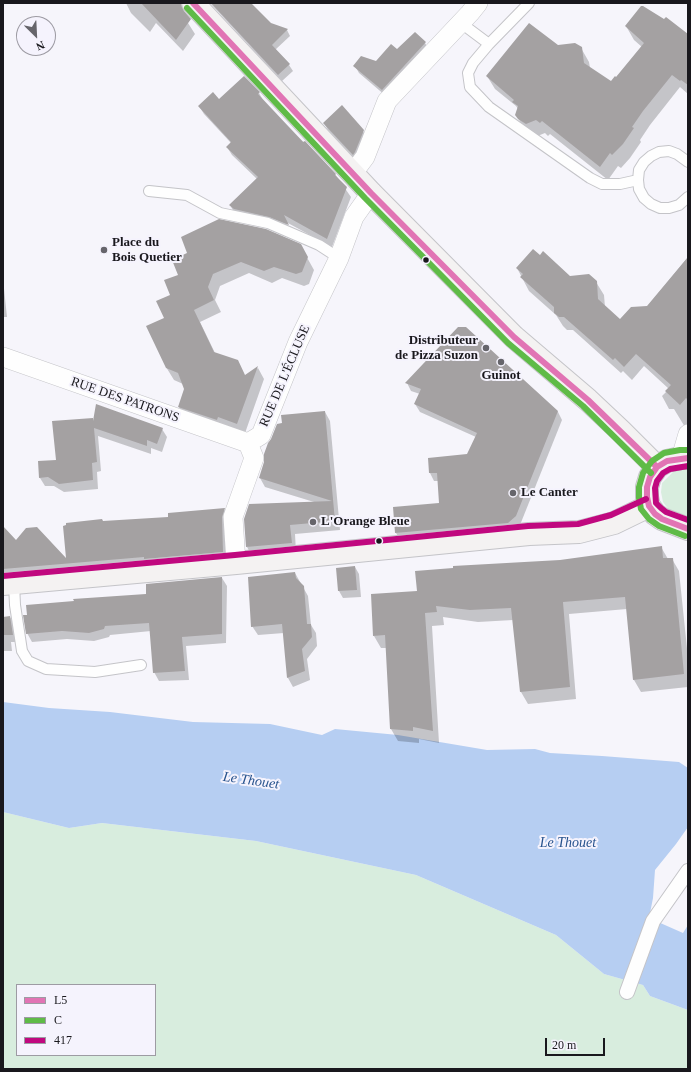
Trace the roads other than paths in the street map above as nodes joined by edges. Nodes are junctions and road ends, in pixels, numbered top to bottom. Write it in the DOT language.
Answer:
graph roads {
  1 [pos="194,3"];
  2 [pos="478,3"];
  3 [pos="529,3"];
  4 [pos="461,23"];
  5 [pos="489,44"];
  6 [pos="688,162"];
  7 [pos="353,173"];
  8 [pos="638,180"];
  9 [pos="149,191"];
  10 [pos="372,193"];
  11 [pos="688,197"];
  12 [pos="339,258"];
  13 [pos="3,357"];
  14 [pos="688,434"];
  15 [pos="248,443"];
  16 [pos="684,458"];
  17 [pos="656,467"];
  18 [pos="649,506"];
  19 [pos="688,529"];
  20 [pos="236,563"];
  21 [pos="8,584"];
  22 [pos="141,665"];
  23 [pos="688,871"];
  24 [pos="627,992"];
  1 -- 7 [label="main road"];
  2 -- 4 [label="street"];
  3 -- 5 [label="lane"];
  4 -- 5 [label="lane"];
  4 -- 7 [label="street"];
  5 -- 8 [label="lane"];
  6 -- 8 [label="lane"];
  7 -- 10 [label="main road"];
  8 -- 11 [label="lane"];
  9 -- 12 [label="lane"];
  10 -- 12 [label="street, RUE DE L'ÉCLUSE"];
  10 -- 17 [label="main road"];
  12 -- 15 [label="street, RUE DE L'ÉCLUSE"];
  13 -- 15 [label="street, RUE DES PATRONS"];
  14 -- 16 [label="street"];
  15 -- 20 [label="street"];
  16 -- 17 [label="main road"];
  17 -- 18 [label="main road"];
  18 -- 19 [label="main road"];
  18 -- 20 [label="main road"];
  20 -- 21 [label="main road"];
  21 -- 22 [label="lane"];
  23 -- 24 [label="street"];
}
